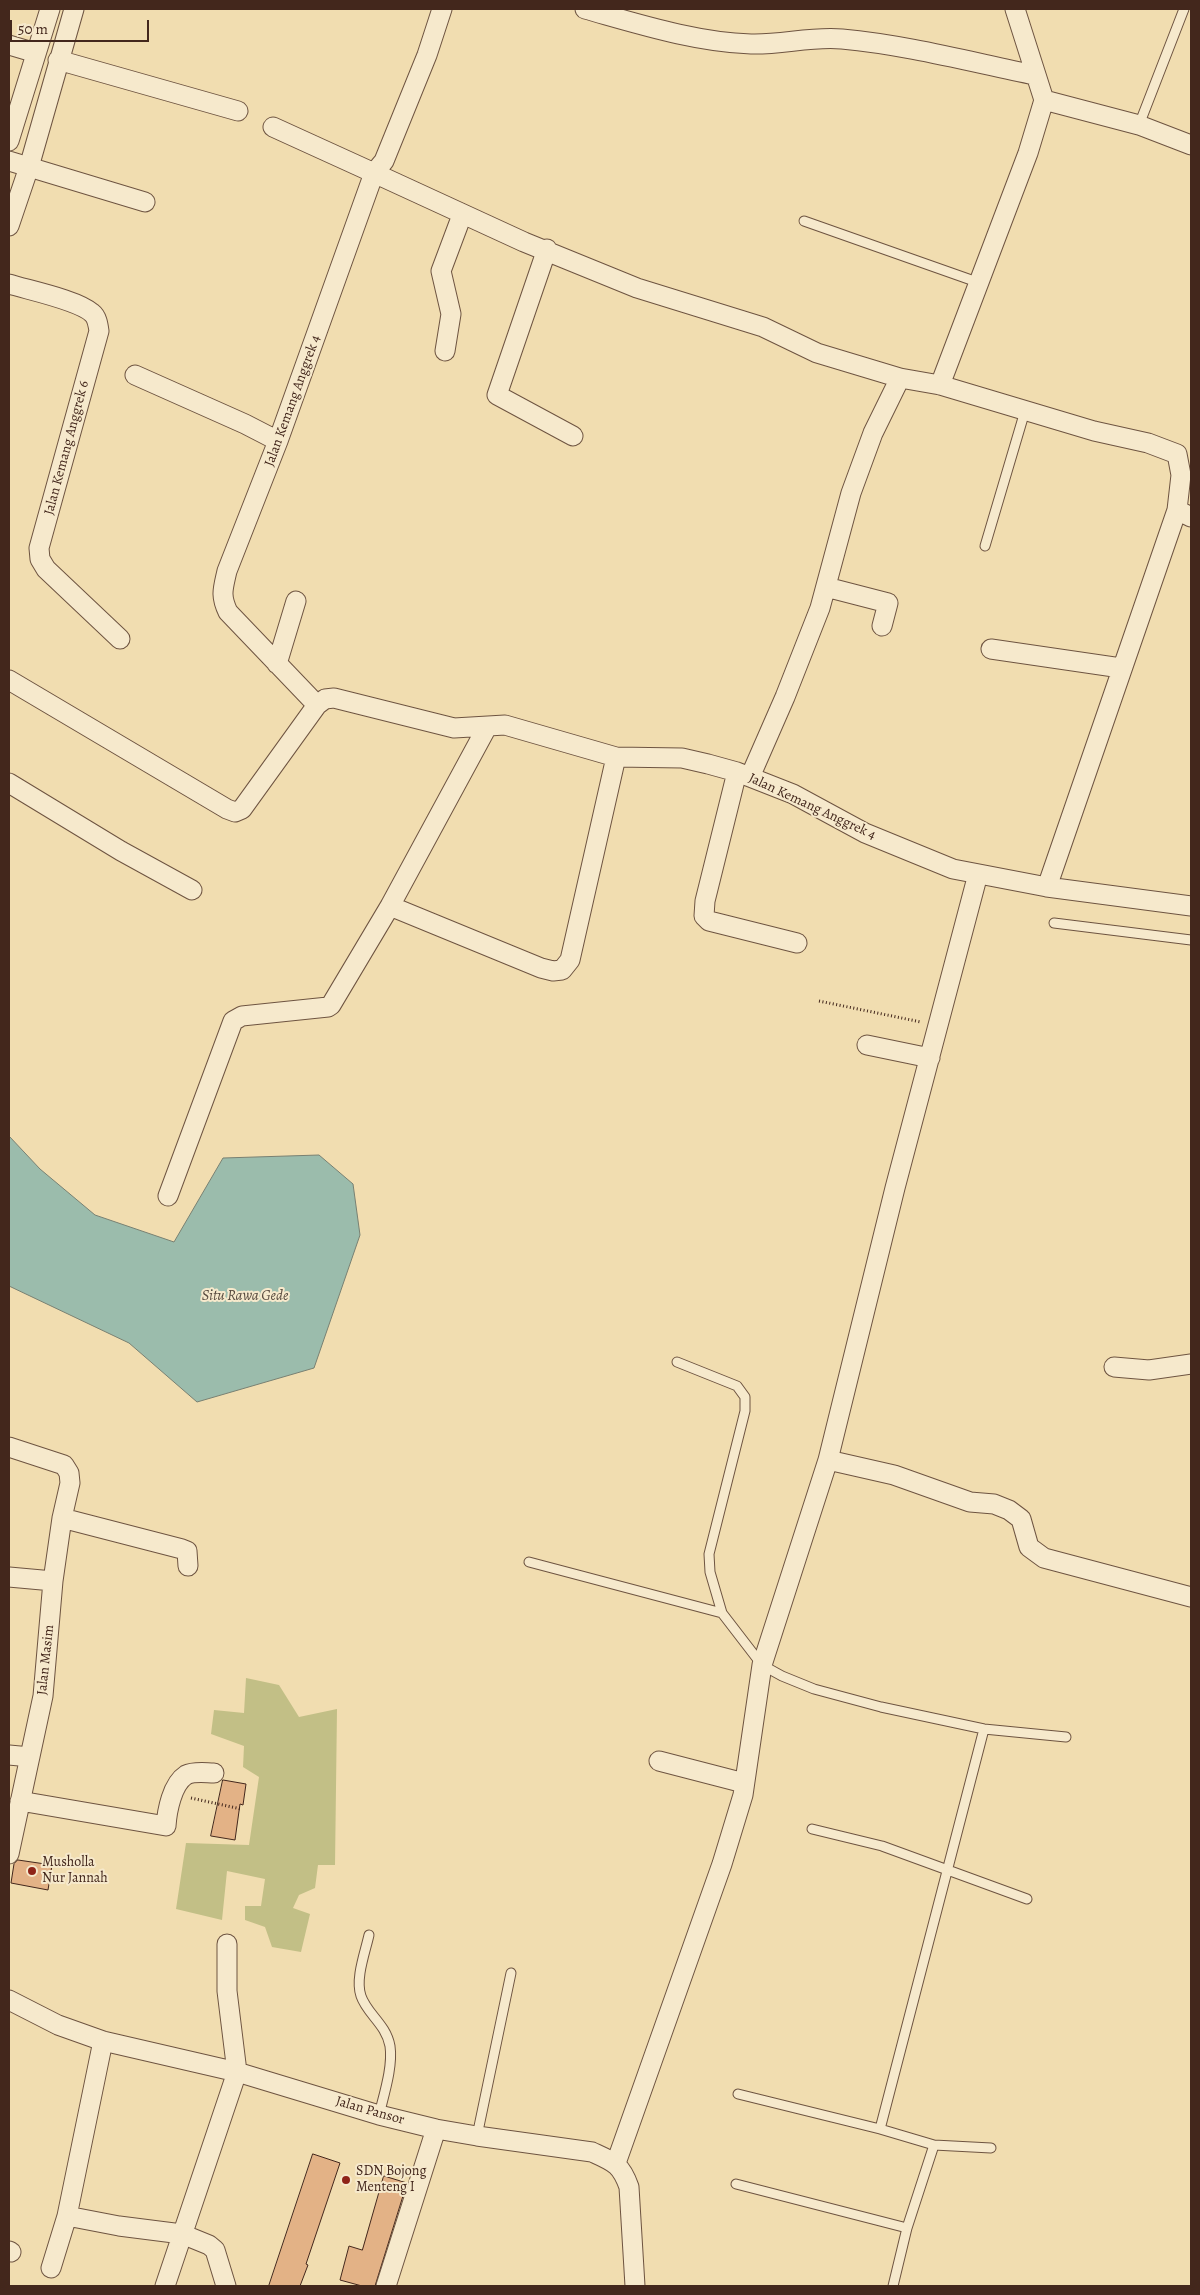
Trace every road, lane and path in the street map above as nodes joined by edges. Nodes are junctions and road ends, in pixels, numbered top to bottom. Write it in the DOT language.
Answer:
graph roads {
  1 [pos="50,9"];
  2 [pos="74,9"];
  3 [pos="442,9"];
  4 [pos="585,9"];
  5 [pos="1015,9"];
  6 [pos="1184,9"];
  7 [pos="9,45"];
  8 [pos="36,53"];
  9 [pos="58,60"];
  10 [pos="1035,74"];
  11 [pos="1044,100"];
  12 [pos="238,111"];
  13 [pos="1139,125"];
  14 [pos="273,127"];
  15 [pos="9,141"];
  16 [pos="1191,146"];
  17 [pos="9,161"];
  18 [pos="29,167"];
  19 [pos="374,173"];
  20 [pos="145,202"];
  21 [pos="462,215"];
  22 [pos="804,221"];
  23 [pos="9,226"];
  24 [pos="547,249"];
  25 [pos="977,282"];
  26 [pos="9,284"];
  27 [pos="445,351"];
  28 [pos="135,375"];
  29 [pos="900,378"];
  30 [pos="940,385"];
  31 [pos="1024,410"];
  32 [pos="573,436"];
  33 [pos="278,442"];
  34 [pos="1184,513"];
  35 [pos="985,546"];
  36 [pos="826,587"];
  37 [pos="296,601"];
  38 [pos="882,626"];
  39 [pos="120,639"];
  40 [pos="991,649"];
  41 [pos="277,664"];
  42 [pos="1121,668"];
  43 [pos="9,680"];
  44 [pos="317,705"];
  45 [pos="487,727"];
  46 [pos="616,757"];
  47 [pos="744,774"];
  48 [pos="9,783"];
  49 [pos="978,874"];
  50 [pos="1047,887"];
  51 [pos="192,890"];
  52 [pos="390,906"];
  53 [pos="1191,906"];
  54 [pos="1054,923"];
  55 [pos="1191,940"];
  56 [pos="797,943"];
  57 [pos="819,1001"];
  58 [pos="939,1026"];
  59 [pos="867,1045"];
  60 [pos="930,1058"];
  61 [pos="168,1196"];
  62 [pos="677,1362"];
  63 [pos="1191,1364"];
  64 [pos="1114,1367"];
  65 [pos="9,1447"];
  66 [pos="828,1460"];
  67 [pos="62,1518"];
  68 [pos="529,1562"];
  69 [pos="188,1566"];
  70 [pos="9,1577"];
  71 [pos="53,1581"];
  72 [pos="1191,1597"];
  73 [pos="722,1613"];
  74 [pos="762,1665"];
  75 [pos="984,1730"];
  76 [pos="1066,1737"];
  77 [pos="9,1756"];
  78 [pos="30,1757"];
  79 [pos="659,1761"];
  80 [pos="214,1773"];
  81 [pos="744,1783"];
  82 [pos="173,1795"];
  83 [pos="20,1801"];
  84 [pos="241,1809"];
  85 [pos="812,1829"];
  86 [pos="9,1854"];
  87 [pos="947,1870"];
  88 [pos="1027,1899"];
  89 [pos="369,1935"];
  90 [pos="227,1944"];
  91 [pos="511,1973"];
  92 [pos="9,2000"];
  93 [pos="103,2041"];
  94 [pos="238,2072"];
  95 [pos="738,2094"];
  96 [pos="379,2117"];
  97 [pos="436,2129"];
  98 [pos="880,2129"];
  99 [pos="477,2136"];
  100 [pos="934,2145"];
  101 [pos="991,2148"];
  102 [pos="616,2163"];
  103 [pos="736,2184"];
  104 [pos="67,2216"];
  105 [pos="908,2228"];
  106 [pos="182,2234"];
  107 [pos="52,2268"];
  108 [pos="165,2286"];
  109 [pos="226,2286"];
  110 [pos="386,2286"];
  111 [pos="635,2286"];
  112 [pos="893,2286"];
  1 -- 8 [label="street"];
  2 -- 9 [label="street"];
  3 -- 19 [label="street, Jalan Kemang Anggrek 4"];
  4 -- 10 [label="street"];
  5 -- 10 [label="street"];
  6 -- 13 [label="lane"];
  7 -- 8 [label="street"];
  8 -- 15 [label="street"];
  9 -- 12 [label="street"];
  9 -- 18 [label="street"];
  10 -- 11 [label="street"];
  11 -- 13 [label="street"];
  11 -- 25 [label="street"];
  13 -- 16 [label="street"];
  14 -- 19 [label="street"];
  17 -- 18 [label="street"];
  18 -- 20 [label="street"];
  18 -- 23 [label="street"];
  19 -- 21 [label="street"];
  19 -- 33 [label="street, Jalan Kemang Anggrek 4"];
  21 -- 24 [label="street"];
  21 -- 27 [label="street"];
  22 -- 25 [label="lane"];
  24 -- 29 [label="street"];
  24 -- 32 [label="street"];
  25 -- 30 [label="street"];
  26 -- 39 [label="street, Jalan Kemang Anggrek 6"];
  28 -- 33 [label="street"];
  29 -- 30 [label="street"];
  29 -- 36 [label="street"];
  30 -- 31 [label="street"];
  31 -- 34 [label="street"];
  31 -- 35 [label="lane"];
  33 -- 41 [label="street, Jalan Kemang Anggrek 4"];
  34 -- 42 [label="street"];
  36 -- 38 [label="street"];
  36 -- 47 [label="street"];
  37 -- 41 [label="street"];
  40 -- 42 [label="street"];
  41 -- 44 [label="street, Jalan Kemang Anggrek 4"];
  42 -- 50 [label="street"];
  43 -- 44 [label="street"];
  44 -- 45 [label="street, Jalan Kemang Anggrek 4"];
  45 -- 46 [label="street, Jalan Kemang Anggrek 4"];
  45 -- 52 [label="street"];
  46 -- 47 [label="street, Jalan Kemang Anggrek 4"];
  46 -- 52 [label="street"];
  47 -- 49 [label="street, Jalan Kemang Anggrek 4"];
  47 -- 56 [label="street"];
  48 -- 51 [label="street"];
  49 -- 50 [label="street, Jalan Kemang Anggrek 4"];
  49 -- 58 [label="street"];
  50 -- 53 [label="street, Jalan Kemang Anggrek 4"];
  52 -- 61 [label="street"];
  54 -- 55 [label="lane"];
  57 -- 58 [label="path"];
  58 -- 60 [label="street"];
  59 -- 60 [label="street"];
  60 -- 66 [label="street"];
  62 -- 73 [label="lane"];
  63 -- 64 [label="street"];
  65 -- 67 [label="street, Jalan Masim"];
  66 -- 72 [label="street"];
  66 -- 74 [label="street"];
  67 -- 69 [label="street"];
  67 -- 71 [label="street, Jalan Masim"];
  68 -- 73 [label="lane"];
  70 -- 71 [label="street"];
  71 -- 78 [label="street, Jalan Masim"];
  73 -- 74 [label="lane"];
  74 -- 75 [label="lane"];
  74 -- 81 [label="street"];
  75 -- 76 [label="lane"];
  75 -- 87 [label="lane"];
  77 -- 78 [label="street"];
  78 -- 83 [label="street, Jalan Masim"];
  79 -- 81 [label="street"];
  80 -- 82 [label="street"];
  81 -- 102 [label="street"];
  82 -- 83 [label="street"];
  82 -- 84 [label="path"];
  83 -- 86 [label="street, Jalan Masim"];
  85 -- 87 [label="lane"];
  87 -- 88 [label="lane"];
  87 -- 98 [label="lane"];
  89 -- 96 [label="lane"];
  90 -- 94 [label="street"];
  91 -- 99 [label="lane"];
  92 -- 93 [label="street, Jalan Pansor"];
  93 -- 94 [label="street, Jalan Pansor"];
  93 -- 104 [label="street"];
  94 -- 96 [label="street, Jalan Pansor"];
  94 -- 106 [label="street"];
  95 -- 98 [label="lane"];
  96 -- 97 [label="street, Jalan Pansor"];
  97 -- 99 [label="street, Jalan Pansor"];
  97 -- 110 [label="street"];
  98 -- 100 [label="lane"];
  99 -- 102 [label="street, Jalan Pansor"];
  100 -- 101 [label="lane"];
  100 -- 105 [label="lane"];
  102 -- 111 [label="street"];
  103 -- 105 [label="lane"];
  104 -- 106 [label="street"];
  104 -- 107 [label="street"];
  105 -- 112 [label="lane"];
  106 -- 108 [label="street"];
  106 -- 109 [label="street"];
}
